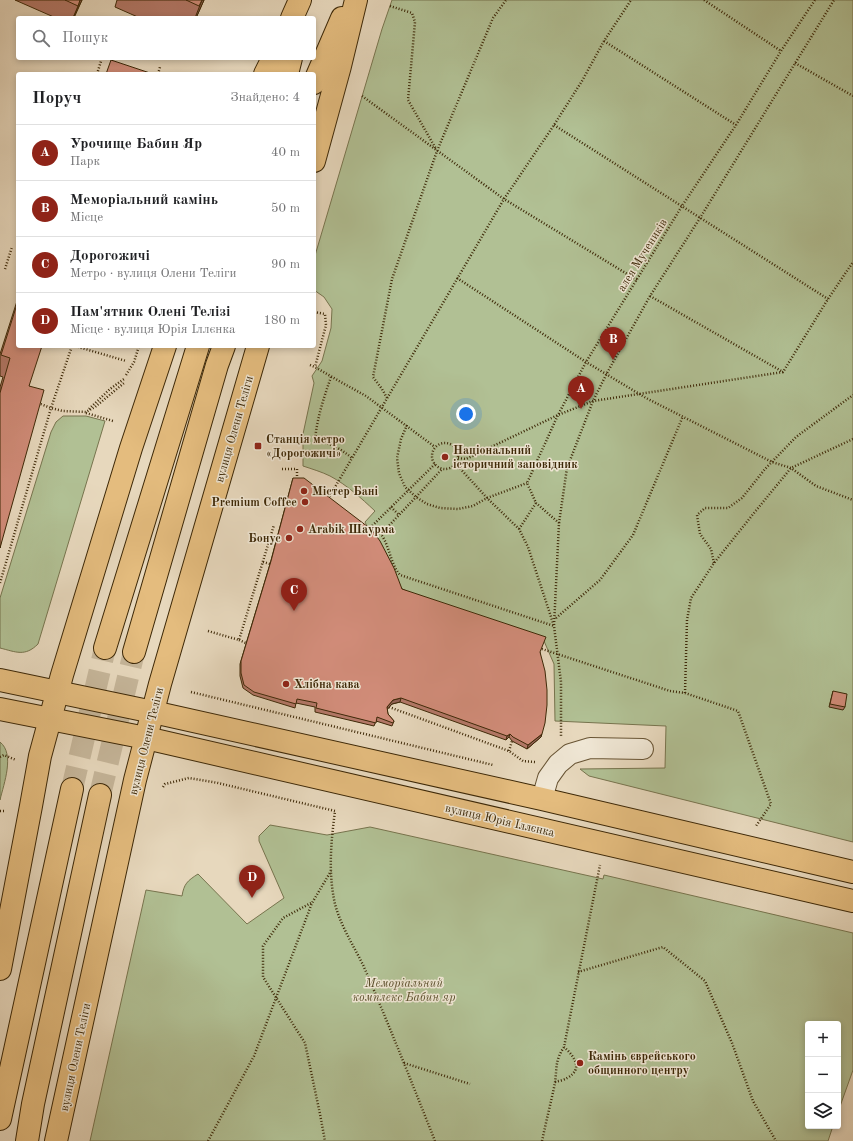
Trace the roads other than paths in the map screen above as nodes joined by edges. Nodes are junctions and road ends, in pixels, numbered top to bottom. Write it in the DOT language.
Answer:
graph roads {
  1 [pos="300,0"];
  2 [pos="309,0"];
  3 [pos="349,0"];
  4 [pos="356,0"];
  5 [pos="293,16"];
  6 [pos="304,16"];
  7 [pos="272,60"];
  8 [pos="290,60"];
  9 [pos="266,72"];
  10 [pos="288,72"];
  11 [pos="316,78"];
  12 [pos="316,154"];
  13 [pos="164,348"];
  14 [pos="197,348"];
  15 [pos="223,348"];
  16 [pos="257,348"];
  17 [pos="105,648"];
  18 [pos="134,652"];
  19 [pos="0,680"];
  20 [pos="57,692"];
  21 [pos="0,709"];
  22 [pos="153,712"];
  23 [pos="50,718"];
  24 [pos="146,738"];
  25 [pos="643,749"];
  26 [pos="72,790"];
  27 [pos="100,795"];
  28 [pos="542,799"];
  29 [pos="853,872"];
  30 [pos="853,901"];
  31 [pos="0,969"];
  32 [pos="0,1119"];
  33 [pos="27,1141"];
  34 [pos="56,1141"];
  1 -- 5 [label="main road"];
  2 -- 6 [label="main road"];
  3 -- 11 [label="main road"];
  4 -- 12 [label="main road"];
  7 -- 9 [label="main road"];
  8 -- 10 [label="main road"];
  13 -- 20 [label="main road"];
  14 -- 17 [label="main road"];
  15 -- 18 [label="main road"];
  16 -- 22 [label="main road, вулиця Олени Теліги"];
  19 -- 20 [label="main road"];
  20 -- 22 [label="main road"];
  20 -- 23 [label="main road"];
  21 -- 23 [label="main road, вулиця Юрія Іллєнка"];
  22 -- 24 [label="main road, вулиця Олени Теліги"];
  22 -- 28 [label="main road"];
  23 -- 24 [label="main road, вулиця Юрія Іллєнка"];
  23 -- 31 [label="main road"];
  24 -- 30 [label="main road, вулиця Юрія Іллєнка"];
  24 -- 34 [label="main road, вулиця Олени Теліги"];
  25 -- 28 [label="lane"];
  26 -- 32 [label="main road"];
  27 -- 33 [label="main road"];
  28 -- 29 [label="main road"];
}
